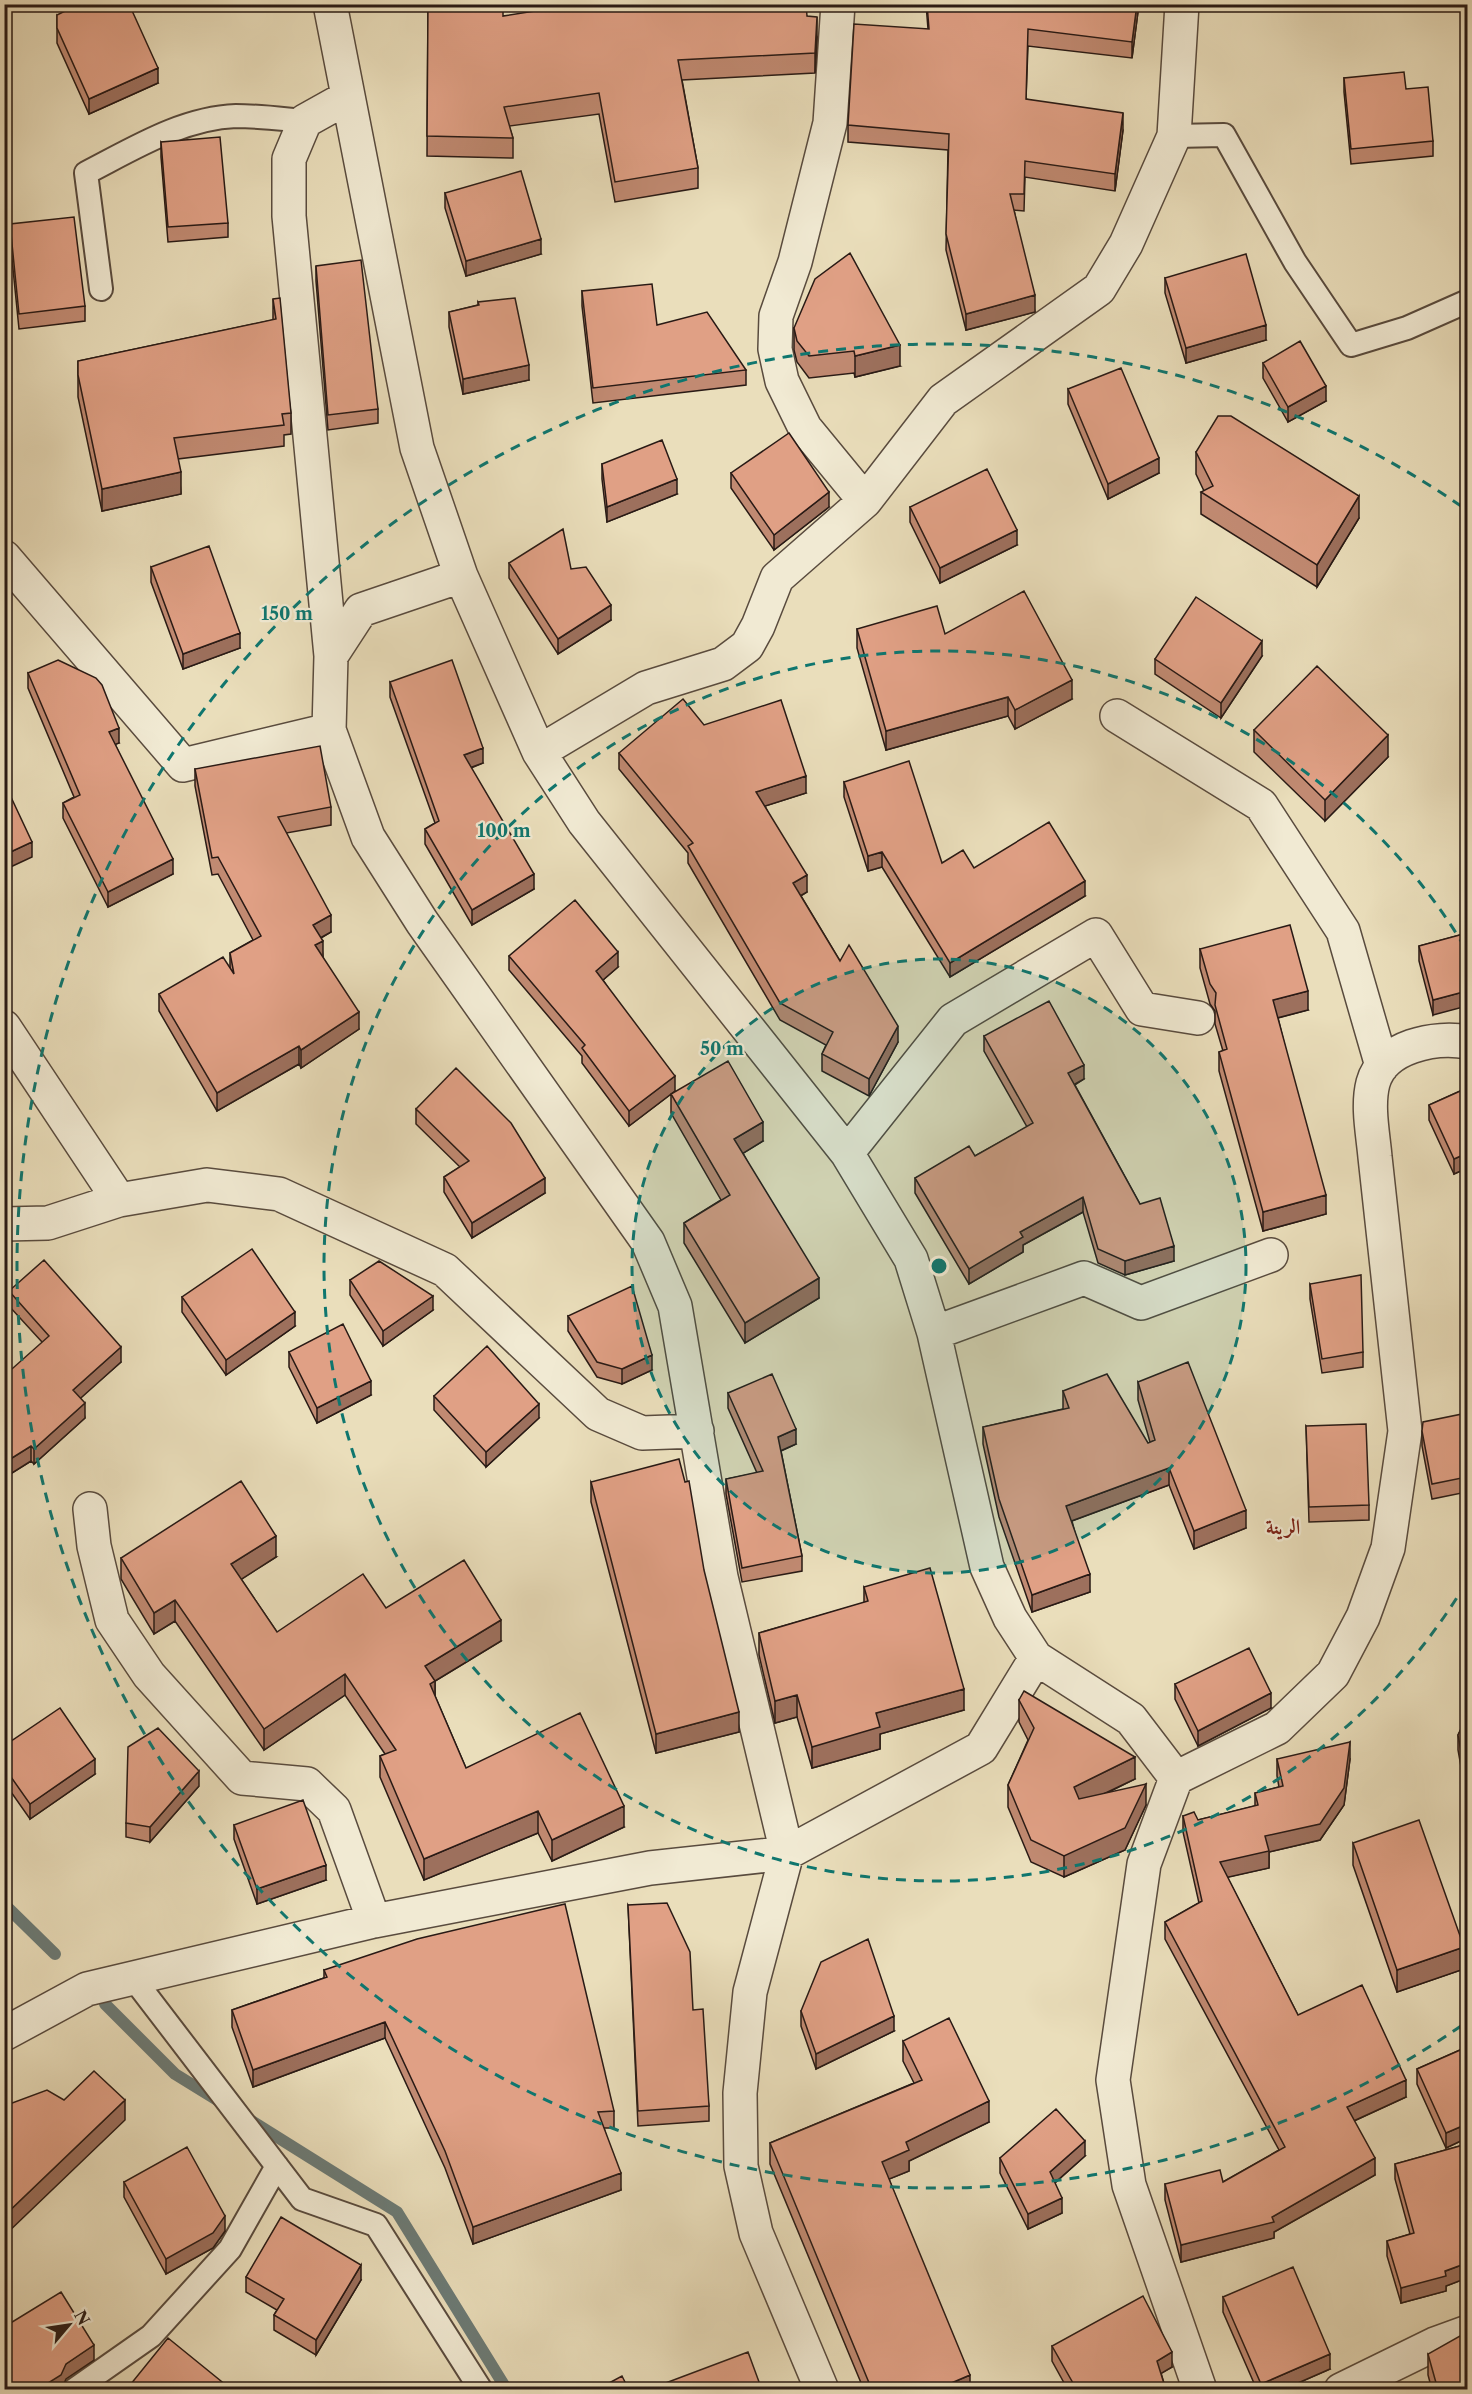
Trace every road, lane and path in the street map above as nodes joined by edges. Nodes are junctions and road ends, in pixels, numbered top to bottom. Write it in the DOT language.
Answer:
graph roads {
  1 [pos="330,4"];
  2 [pos="838,4"];
  3 [pos="1182,4"];
  4 [pos="348,98"];
  5 [pos="305,121"];
  6 [pos="1174,136"];
  7 [pos="101,289"];
  8 [pos="1467,301"];
  9 [pos="864,501"];
  10 [pos="4,557"];
  11 [pos="460,576"];
  12 [pos="331,656"];
  13 [pos="1117,716"];
  14 [pos="329,730"];
  15 [pos="539,752"];
  16 [pos="1198,1018"];
  17 [pos="4,1027"];
  18 [pos="1467,1042"];
  19 [pos="1382,1066"];
  20 [pos="847,1153"];
  21 [pos="119,1200"];
  22 [pos="4,1224"];
  23 [pos="1271,1255"];
  24 [pos="934,1333"];
  25 [pos="697,1431"];
  26 [pos="90,1509"];
  27 [pos="1036,1658"];
  28 [pos="1176,1779"];
  29 [pos="787,1853"];
  30 [pos="374,1922"];
  31 [pos="133,1978"];
  32 [pos="4,2034"];
  33 [pos="277,2166"];
  34 [pos="1467,2332"];
  35 [pos="1342,2389"];
  36 [pos="74,2390"];
  37 [pos="481,2390"];
  38 [pos="822,2390"];
  39 [pos="1200,2390"];
  1 -- 4 [label="street"];
  2 -- 9 [label="street"];
  3 -- 6 [label="street"];
  4 -- 5 [label="street"];
  4 -- 11 [label="street"];
  5 -- 7 [label="lane"];
  5 -- 12 [label="street"];
  6 -- 8 [label="lane"];
  6 -- 9 [label="street"];
  9 -- 15 [label="street"];
  10 -- 14 [label="street"];
  11 -- 12 [label="street"];
  11 -- 15 [label="street"];
  12 -- 14 [label="street"];
  13 -- 19 [label="street"];
  14 -- 25 [label="street"];
  15 -- 20 [label="street"];
  16 -- 20 [label="street"];
  17 -- 21 [label="street"];
  18 -- 19 [label="street"];
  19 -- 28 [label="street"];
  20 -- 24 [label="street"];
  21 -- 22 [label="street"];
  21 -- 25 [label="street"];
  23 -- 24 [label="street"];
  24 -- 27 [label="street"];
  25 -- 29 [label="street"];
  26 -- 30 [label="street"];
  27 -- 28 [label="street"];
  27 -- 29 [label="street"];
  28 -- 39 [label="street"];
  29 -- 30 [label="street"];
  29 -- 38 [label="street"];
  30 -- 31 [label="street"];
  31 -- 32 [label="street"];
  31 -- 33 [label="lane"];
  33 -- 36 [label="lane"];
  33 -- 37 [label="lane"];
  34 -- 35 [label="street"];
}
